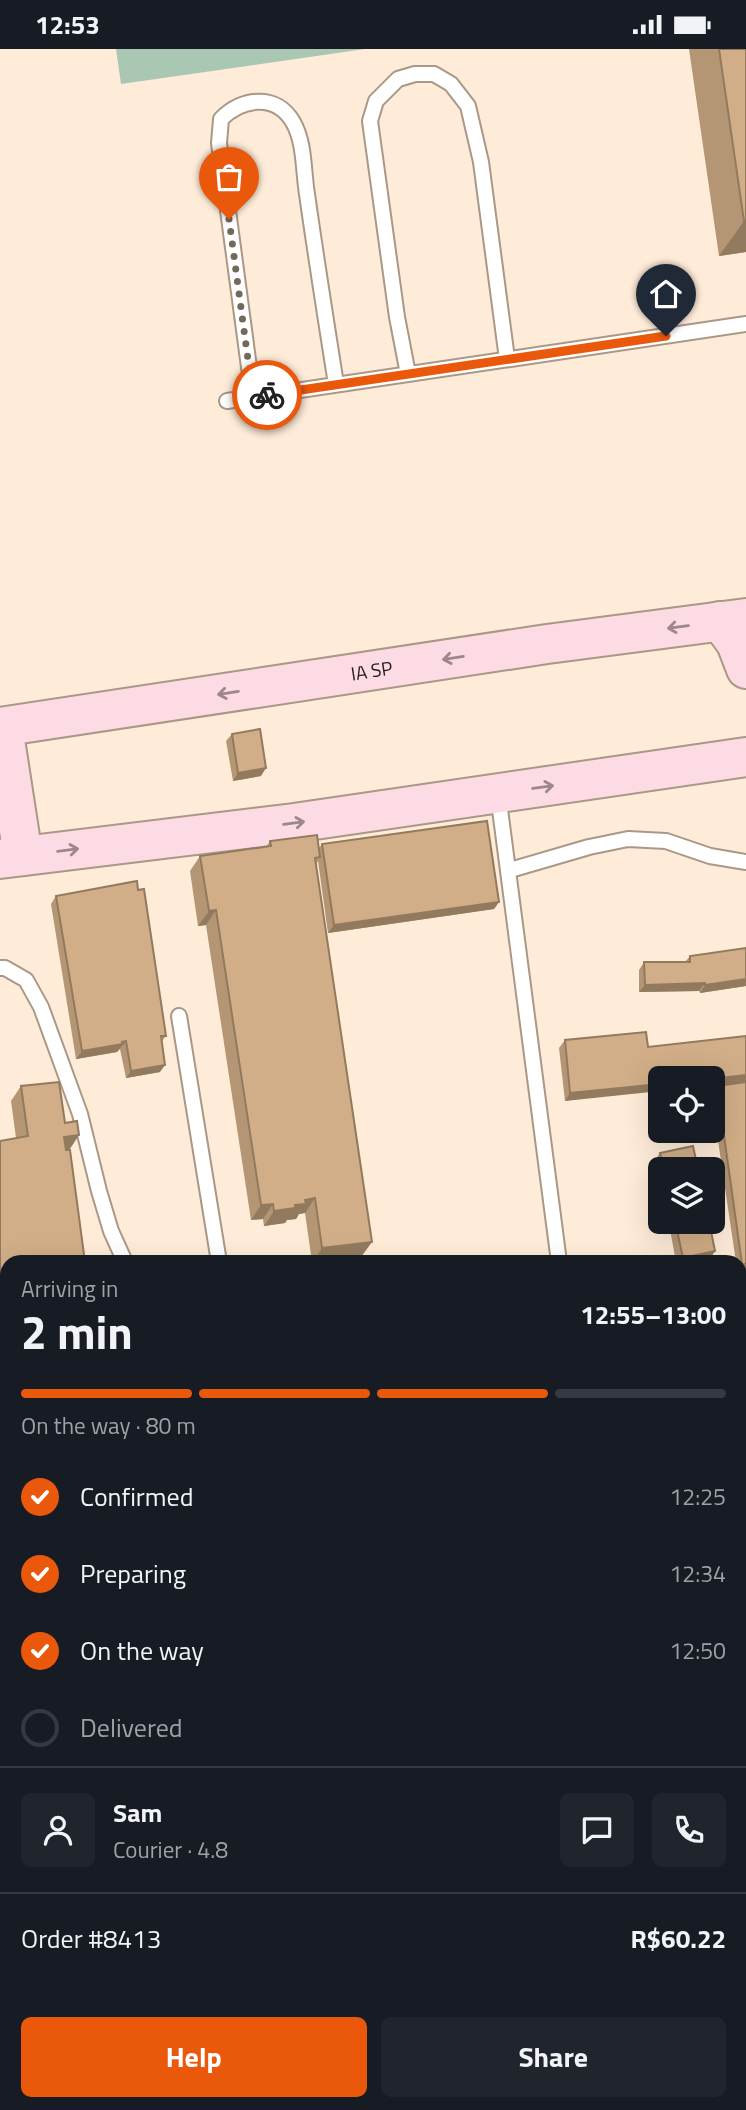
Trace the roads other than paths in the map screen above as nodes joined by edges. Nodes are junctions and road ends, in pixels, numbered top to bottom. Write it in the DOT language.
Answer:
graph roads {
  1 [pos="746,324"];
  2 [pos="507,359"];
  3 [pos="408,374"];
  4 [pos="336,384"];
  5 [pos="253,397"];
  6 [pos="226,401"];
  7 [pos="733,620"];
  8 [pos="746,669"];
  9 [pos="2,727"];
  10 [pos="745,754"];
  11 [pos="498,793"];
  12 [pos="11,857"];
  13 [pos="746,862"];
  14 [pos="510,870"];
  15 [pos="0,968"];
  16 [pos="180,1016"];
  17 [pos="122,1255"];
  18 [pos="218,1255"];
  19 [pos="558,1255"];
  1 -- 2 [label="lane"];
  2 -- 3 [label="lane"];
  2 -- 3 [label="lane"];
  3 -- 4 [label="lane"];
  4 -- 5 [label="lane"];
  4 -- 5 [label="lane"];
  5 -- 6 [label="lane"];
  7 -- 8 [label="street"];
  7 -- 9 [label="street, IA SP, one-way"];
  9 -- 12 [label="street"];
  11 -- 10 [label="street, one-way"];
  12 -- 11 [label="street, one-way"];
  11 -- 14 [label="lane"];
  13 -- 14 [label="lane"];
  14 -- 19 [label="lane"];
  15 -- 17 [label="lane"];
  16 -- 18 [label="lane"];
}
